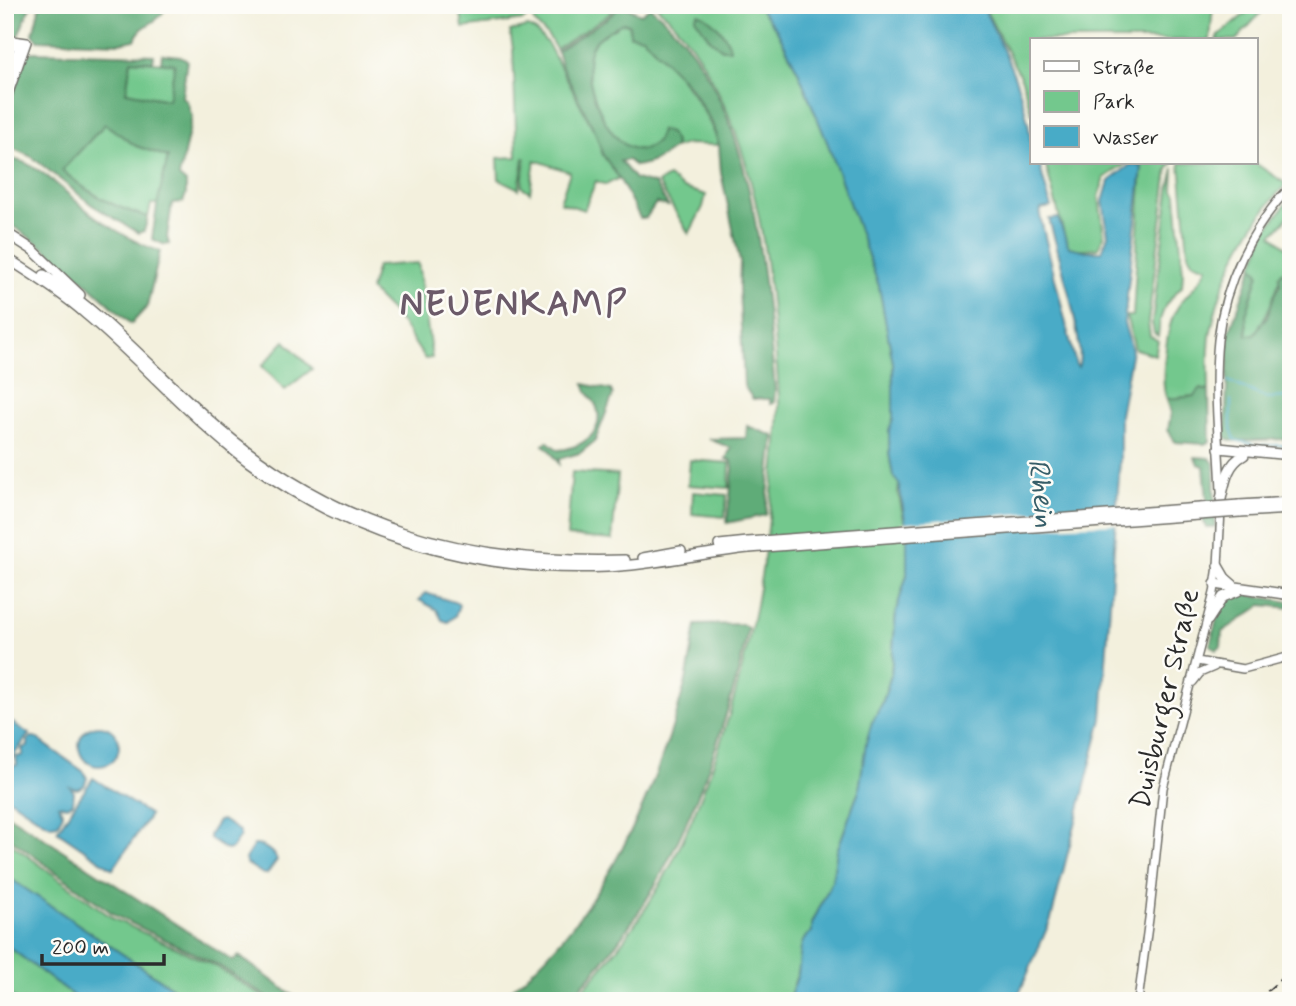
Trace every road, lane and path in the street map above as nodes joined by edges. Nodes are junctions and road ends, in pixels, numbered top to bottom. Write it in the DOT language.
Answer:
graph roads {
  1 [pos="5,42"];
  2 [pos="23,45"];
  3 [pos="5,86"];
  4 [pos="5,104"];
  5 [pos="1291,186"];
  6 [pos="5,232"];
  7 [pos="5,250"];
  8 [pos="5,257"];
  9 [pos="92,310"];
  10 [pos="1219,451"];
  11 [pos="1244,455"];
  12 [pos="1291,457"];
  13 [pos="1221,499"];
  14 [pos="1291,502"];
  15 [pos="1240,508"];
  16 [pos="1291,509"];
  17 [pos="748,545"];
  18 [pos="1218,566"];
  19 [pos="1215,586"];
  20 [pos="1238,589"];
  21 [pos="1291,595"];
  22 [pos="1208,620"];
  23 [pos="1291,656"];
  24 [pos="1197,661"];
  25 [pos="1218,666"];
  26 [pos="1190,685"];
  27 [pos="1138,1001"];
  1 -- 2 [label="main road"];
  2 -- 3 [label="main road"];
  2 -- 4 [label="main road"];
  5 -- 10 [label="main road, Duisburger Straße"];
  6 -- 9 [label="highway"];
  7 -- 9 [label="highway"];
  8 -- 17 [label="highway"];
  9 -- 17 [label="highway"];
  10 -- 11 [label="highway"];
  10 -- 12 [label="highway"];
  10 -- 13 [label="main road, Duisburger Straße"];
  11 -- 12 [label="highway"];
  11 -- 13 [label="highway"];
  13 -- 18 [label="main road, Duisburger Straße"];
  14 -- 15 [label="highway"];
  15 -- 16 [label="highway"];
  15 -- 17 [label="highway, bridge"];
  18 -- 19 [label="main road, Duisburger Straße"];
  18 -- 20 [label="highway"];
  19 -- 20 [label="highway"];
  19 -- 22 [label="main road, Duisburger Straße"];
  20 -- 21 [label="highway"];
  20 -- 22 [label="highway"];
  22 -- 24 [label="main road, Duisburger Straße"];
  23 -- 25 [label="main road"];
  24 -- 25 [label="main road"];
  24 -- 26 [label="main road, Duisburger Straße"];
  25 -- 26 [label="main road"];
  26 -- 27 [label="main road, Duisburger Straße"];
}
